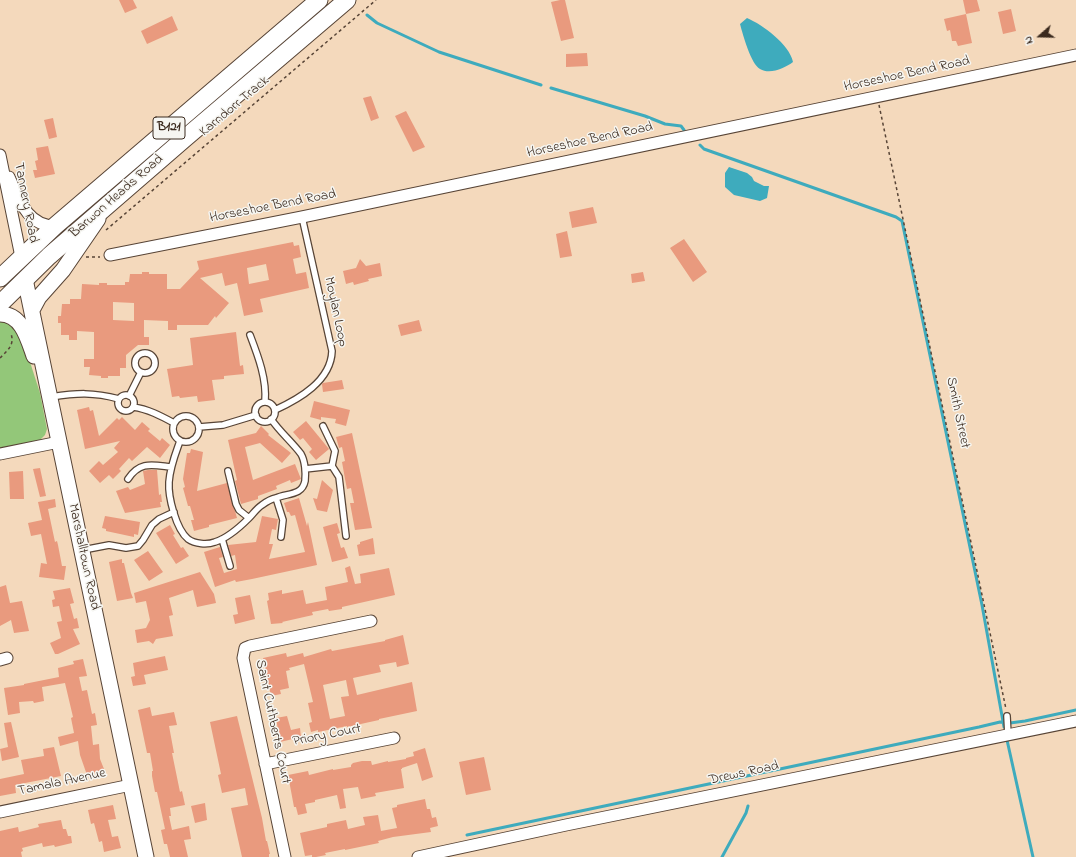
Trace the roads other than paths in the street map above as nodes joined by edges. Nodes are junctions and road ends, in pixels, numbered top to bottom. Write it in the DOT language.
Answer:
graph roads {
  1 [pos="320,0"];
  2 [pos="347,0"];
  3 [pos="1076,55"];
  4 [pos="1,158"];
  5 [pos="107,205"];
  6 [pos="302,217"];
  7 [pos="55,226"];
  8 [pos="110,255"];
  9 [pos="21,257"];
  10 [pos="0,278"];
  11 [pos="25,279"];
  12 [pos="0,304"];
  13 [pos="32,310"];
  14 [pos="0,314"];
  15 [pos="250,335"];
  16 [pos="141,372"];
  17 [pos="49,392"];
  18 [pos="129,396"];
  19 [pos="119,399"];
  20 [pos="265,402"];
  21 [pos="133,407"];
  22 [pos="275,410"];
  23 [pos="256,415"];
  24 [pos="271,419"];
  25 [pos="174,423"];
  26 [pos="323,426"];
  27 [pos="199,427"];
  28 [pos="180,441"];
  29 [pos="59,442"];
  30 [pos="0,454"];
  31 [pos="332,466"];
  32 [pos="171,467"];
  33 [pos="305,469"];
  34 [pos="228,471"];
  35 [pos="128,479"];
  36 [pos="276,498"];
  37 [pos="174,512"];
  38 [pos="249,518"];
  39 [pos="346,536"];
  40 [pos="281,537"];
  41 [pos="222,539"];
  42 [pos="81,550"];
  43 [pos="230,566"];
  44 [pos="371,621"];
  45 [pos="1007,716"];
  46 [pos="1076,721"];
  47 [pos="1008,735"];
  48 [pos="394,738"];
  49 [pos="265,764"];
  50 [pos="131,785"];
  51 [pos="0,812"];
  52 [pos="439,855"];
  53 [pos="146,857"];
  54 [pos="284,857"];
  55 [pos="418,857"];
  1 -- 7 [label="main road, Barwon Heads Road / B121"];
  2 -- 5 [label="main road, Barwon Heads Road / B121"];
  3 -- 6 [label="street, Horseshoe Bend Road"];
  4 -- 7 [label="street"];
  4 -- 9 [label="street, Tannery Road"];
  5 -- 11 [label="main road, Barwon Heads Road / B121"];
  5 -- 13 [label="street"];
  6 -- 8 [label="street, Horseshoe Bend Road"];
  6 -- 22 [label="lane, Moylan Loop"];
  7 -- 9 [label="main road, Barwon Heads Road / B121"];
  9 -- 10 [label="main road, Barwon Heads Road / B121"];
  9 -- 11 [label="main road, Marshalltown Road"];
  11 -- 12 [label="main road, Barwon Heads Road / B121"];
  11 -- 13 [label="street, Marshalltown Road"];
  13 -- 17 [label="street, Marshalltown Road"];
  14 -- 17 [label="street"];
  15 -- 20 [label="lane"];
  16 -- 18 [label="lane"];
  17 -- 19 [label="lane"];
  17 -- 29 [label="street, Marshalltown Road"];
  18 -- 19 [label="lane"];
  18 -- 21 [label="lane"];
  19 -- 21 [label="lane"];
  20 -- 22 [label="lane"];
  20 -- 23 [label="lane"];
  21 -- 25 [label="lane"];
  22 -- 24 [label="lane"];
  23 -- 24 [label="lane"];
  23 -- 27 [label="lane"];
  24 -- 33 [label="lane"];
  25 -- 27 [label="lane"];
  25 -- 28 [label="lane"];
  26 -- 31 [label="lane"];
  27 -- 28 [label="lane"];
  28 -- 32 [label="lane"];
  29 -- 30 [label="street"];
  29 -- 42 [label="street, Marshalltown Road"];
  31 -- 33 [label="lane"];
  31 -- 39 [label="lane"];
  32 -- 35 [label="lane"];
  32 -- 37 [label="lane"];
  33 -- 36 [label="lane"];
  34 -- 38 [label="lane"];
  36 -- 38 [label="lane"];
  36 -- 40 [label="lane"];
  37 -- 41 [label="lane"];
  37 -- 42 [label="lane"];
  38 -- 41 [label="lane"];
  41 -- 43 [label="lane"];
  42 -- 50 [label="street, Marshalltown Road"];
  44 -- 49 [label="street, Saint Cuthberts Court"];
  45 -- 47 [label="lane"];
  46 -- 52 [label="street, Drews Road"];
  48 -- 49 [label="street, Priory Court"];
  49 -- 54 [label="street, Saint Cuthberts Court"];
  50 -- 51 [label="street, Tamala Avenue"];
  50 -- 53 [label="street, Marshalltown Road"];
  52 -- 55 [label="street, Drews Road"];
}
